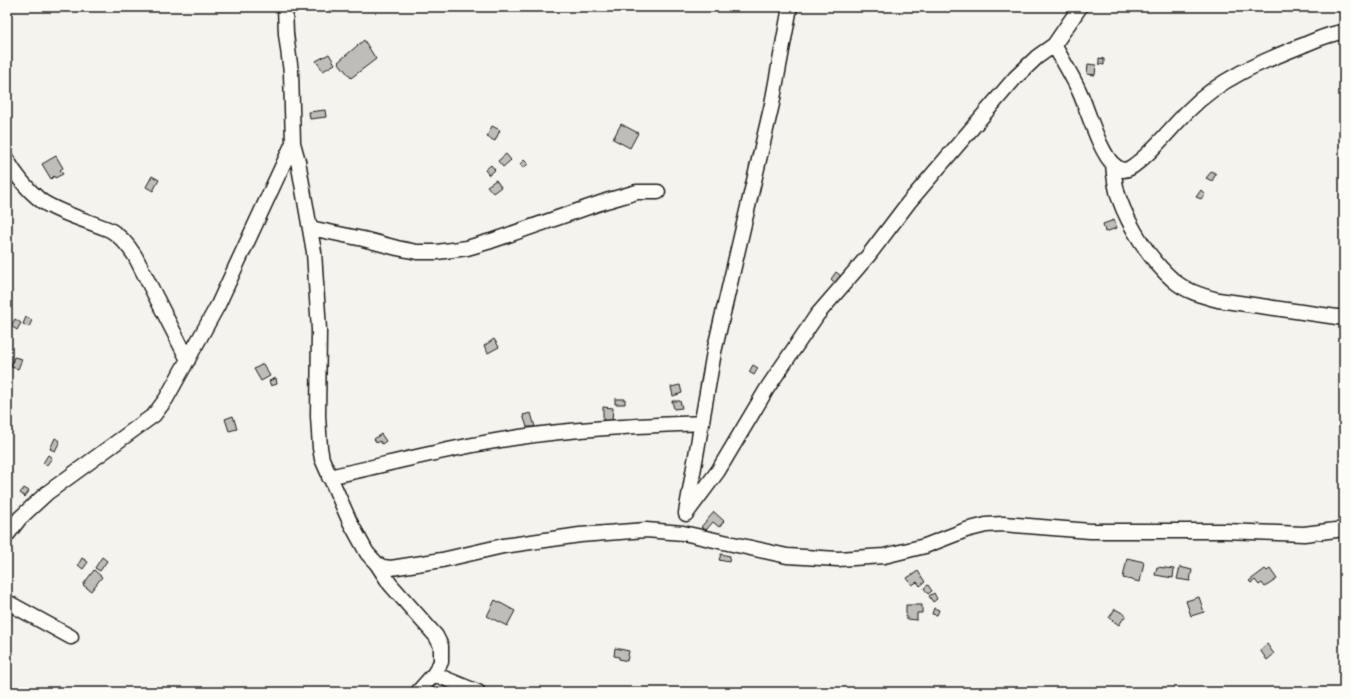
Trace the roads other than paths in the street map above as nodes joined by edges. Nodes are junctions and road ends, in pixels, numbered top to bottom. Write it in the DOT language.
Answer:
graph roads {
  1 [pos="285,7"];
  2 [pos="790,7"];
  3 [pos="1080,7"];
  4 [pos="1344,32"];
  5 [pos="1054,45"];
  6 [pos="293,143"];
  7 [pos="7,160"];
  8 [pos="1113,164"];
  9 [pos="658,192"];
  10 [pos="310,228"];
  11 [pos="1344,318"];
  12 [pos="188,360"];
  13 [pos="702,423"];
  14 [pos="329,477"];
  15 [pos="686,514"];
  16 [pos="1344,529"];
  17 [pos="683,533"];
  18 [pos="7,535"];
  19 [pos="377,564"];
  20 [pos="7,602"];
  21 [pos="71,637"];
  22 [pos="434,674"];
  23 [pos="418,692"];
  24 [pos="478,692"];
  1 -- 6 [label="street"];
  2 -- 13 [label="street"];
  3 -- 5 [label="street"];
  4 -- 8 [label="street"];
  5 -- 8 [label="street"];
  5 -- 15 [label="street"];
  6 -- 10 [label="street"];
  6 -- 12 [label="street"];
  7 -- 12 [label="street"];
  8 -- 11 [label="street"];
  9 -- 10 [label="street"];
  10 -- 14 [label="street"];
  12 -- 18 [label="street"];
  13 -- 14 [label="street"];
  13 -- 15 [label="street"];
  14 -- 19 [label="street"];
  15 -- 17 [label="street"];
  16 -- 17 [label="street"];
  17 -- 19 [label="street"];
  19 -- 22 [label="street"];
  20 -- 21 [label="street"];
  22 -- 23 [label="street"];
  22 -- 24 [label="street"];
}
